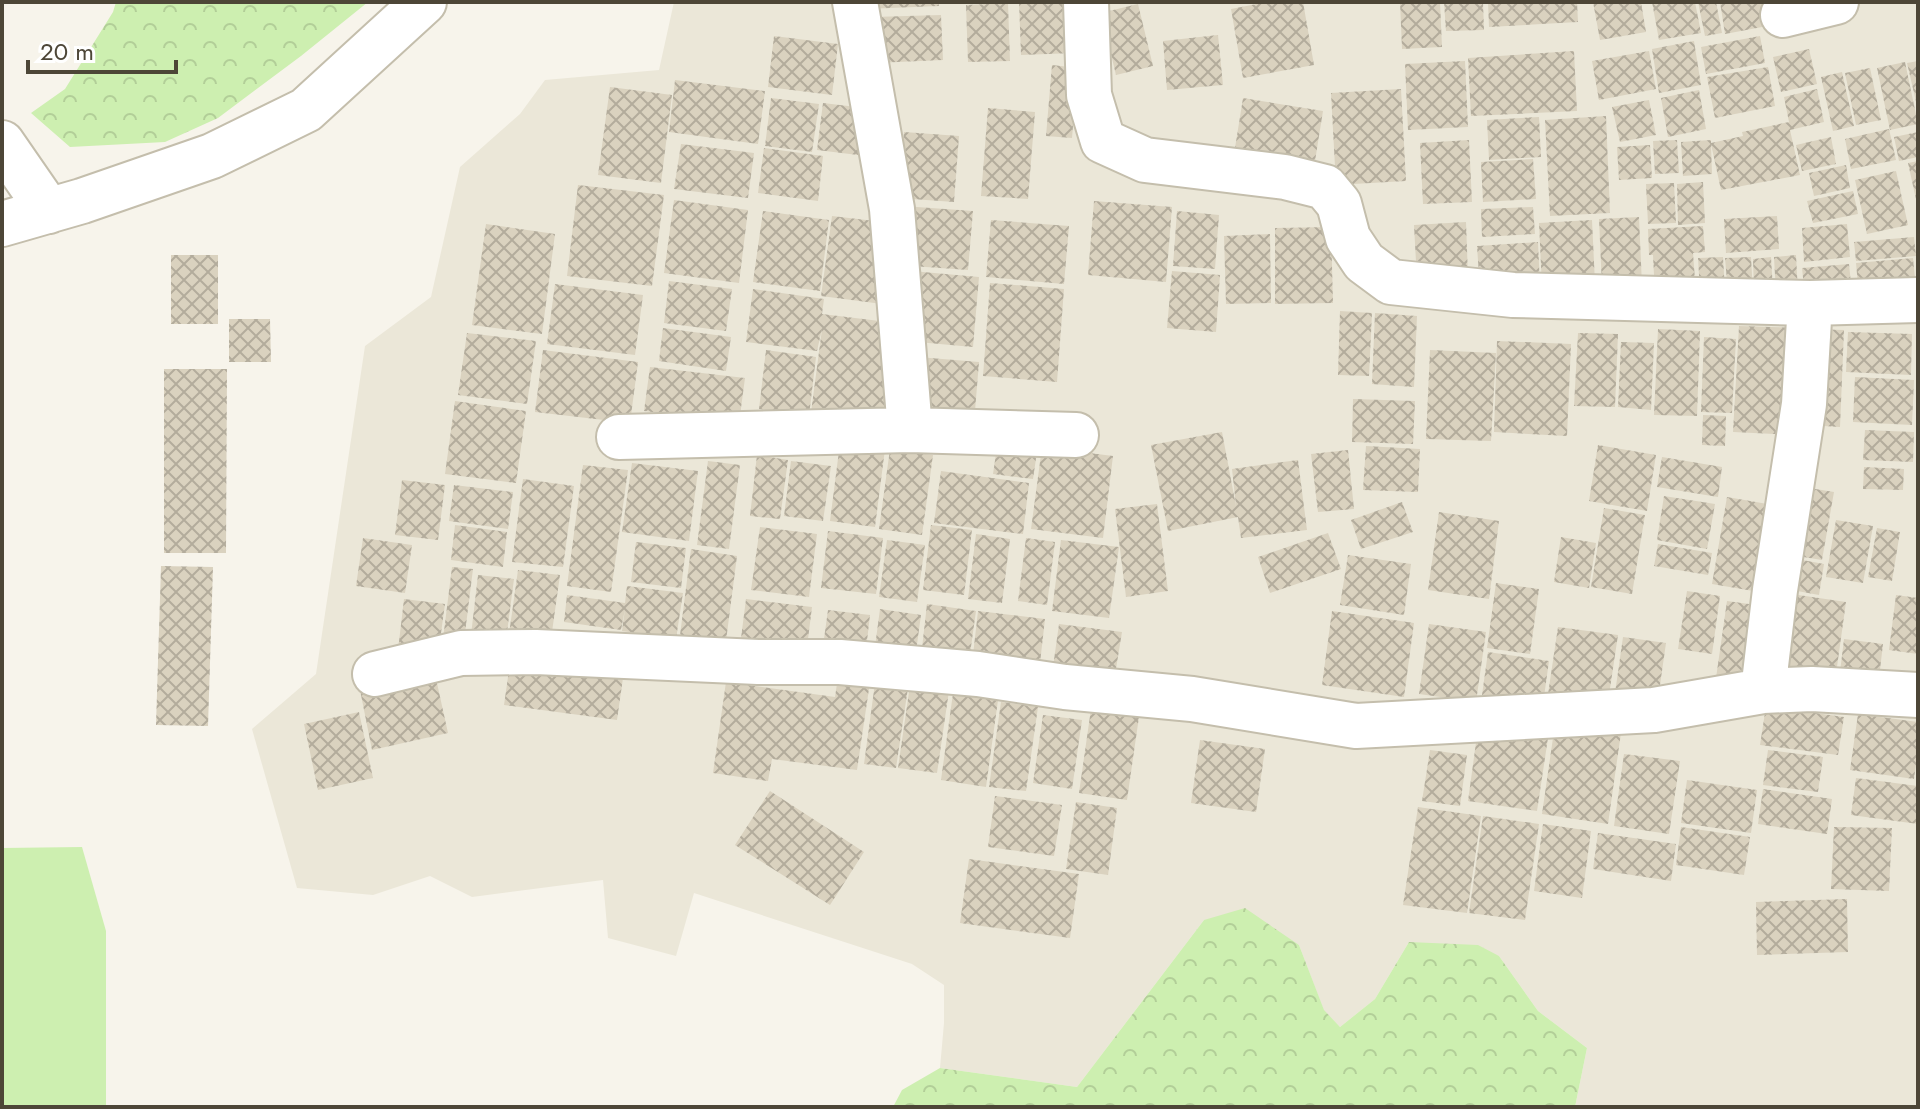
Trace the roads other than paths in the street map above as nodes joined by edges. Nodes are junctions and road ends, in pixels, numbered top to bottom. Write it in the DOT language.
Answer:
graph roads {
  1 [pos="424,2"];
  2 [pos="855,2"];
  3 [pos="1086,2"];
  4 [pos="1836,2"];
  5 [pos="1783,15"];
  6 [pos="2,143"];
  7 [pos="49,211"];
  8 [pos="2,224"];
  9 [pos="1918,300"];
  10 [pos="1810,303"];
  11 [pos="910,430"];
  12 [pos="1076,435"];
  13 [pos="619,437"];
  14 [pos="375,674"];
  15 [pos="1763,691"];
  16 [pos="1918,695"];
  1 -- 7 [label="street"];
  2 -- 11 [label="street"];
  3 -- 10 [label="street"];
  4 -- 5 [label="street"];
  6 -- 7 [label="street"];
  7 -- 8 [label="street"];
  9 -- 10 [label="street"];
  10 -- 15 [label="street"];
  11 -- 12 [label="street"];
  11 -- 13 [label="street"];
  14 -- 15 [label="street"];
  15 -- 16 [label="street"];
}
